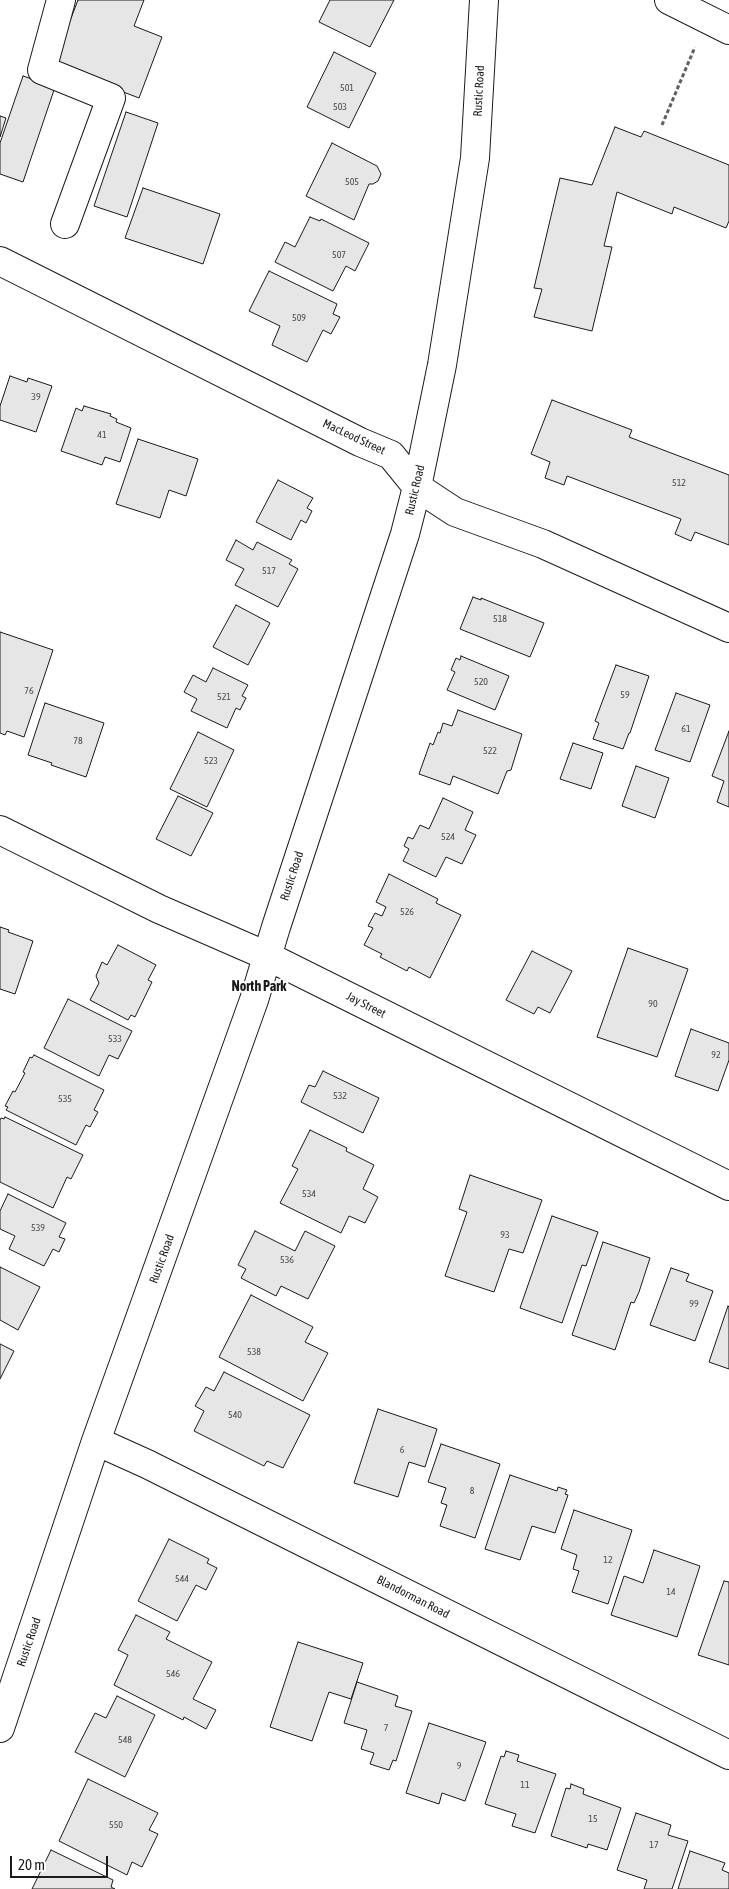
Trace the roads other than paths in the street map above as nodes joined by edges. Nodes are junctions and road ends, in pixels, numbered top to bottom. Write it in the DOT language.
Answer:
graph roads {
  1 [pos="60,0"];
  2 [pos="484,0"];
  3 [pos="669,0"];
  4 [pos="718,24"];
  5 [pos="65,224"];
  6 [pos="0,261"];
  7 [pos="417,487"];
  8 [pos="729,628"];
  9 [pos="0,830"];
  10 [pos="267,956"];
  11 [pos="729,1186"];
  12 [pos="96,1441"];
  13 [pos="0,1728"];
  14 [pos="729,1755"];
  1 -- 5 [label="street"];
  2 -- 7 [label="street, Rustic Road"];
  3 -- 4 [label="street"];
  6 -- 7 [label="street, MacLeod Street"];
  7 -- 8 [label="street, MacLeod Street"];
  7 -- 10 [label="street, Rustic Road"];
  9 -- 10 [label="street, Jay Street"];
  10 -- 11 [label="street, Jay Street"];
  10 -- 12 [label="street, Rustic Road"];
  12 -- 13 [label="street, Rustic Road"];
  12 -- 14 [label="street, Blandorman Road"];
}
